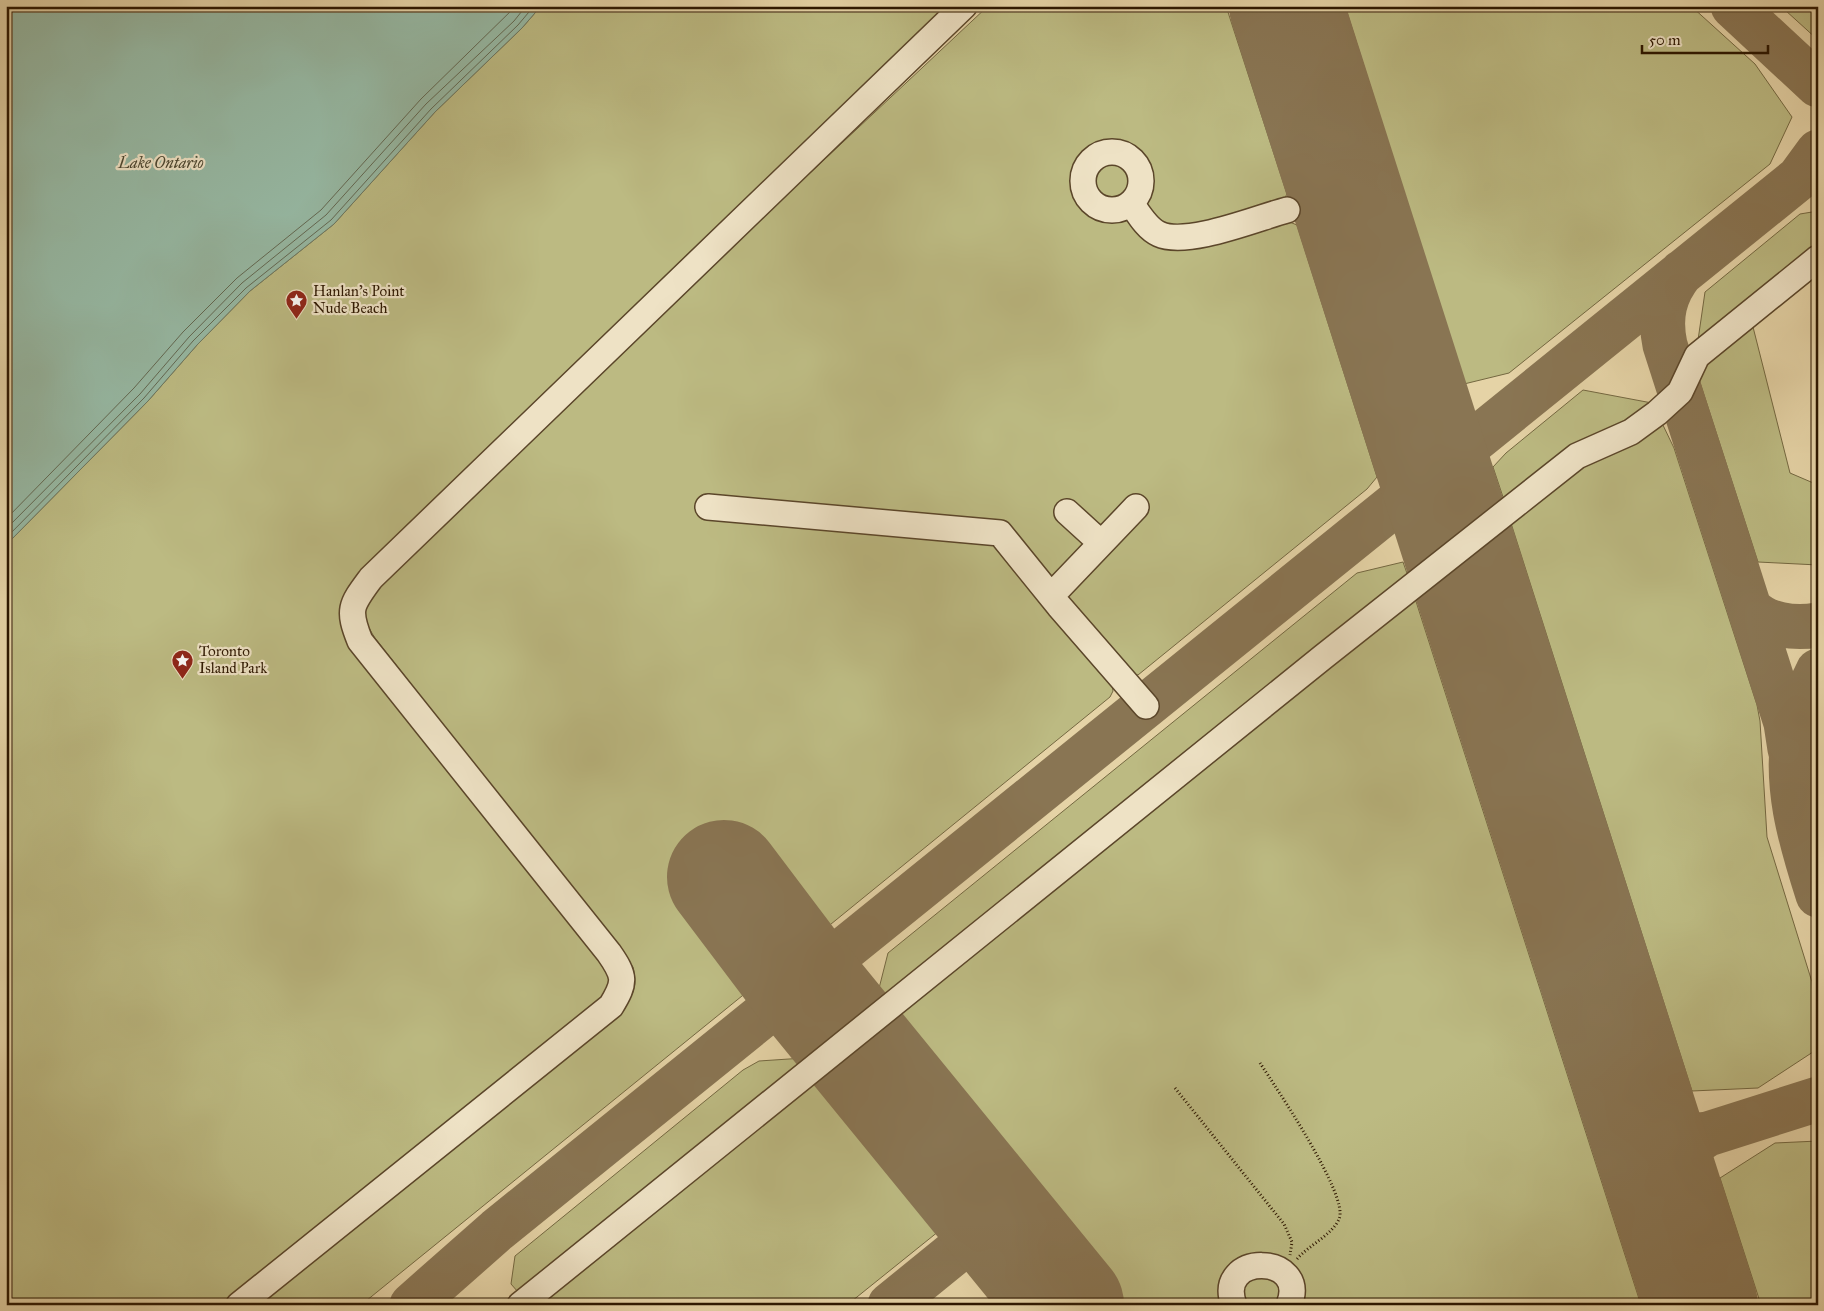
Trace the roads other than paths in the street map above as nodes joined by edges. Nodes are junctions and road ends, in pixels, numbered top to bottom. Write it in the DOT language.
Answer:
graph roads {
  1 [pos="964,6"];
  2 [pos="1131,202"];
  3 [pos="1287,210"];
  4 [pos="1818,258"];
  5 [pos="708,507"];
  6 [pos="1136,507"];
  7 [pos="1067,512"];
  8 [pos="1101,543"];
  9 [pos="1051,596"];
  10 [pos="1146,706"];
  11 [pos="241,1304"];
  12 [pos="520,1305"];
  13 [pos="1234,1305"];
  14 [pos="1289,1305"];
  1 -- 11 [label="lane"];
  2 -- 3 [label="lane"];
  4 -- 12 [label="lane"];
  5 -- 9 [label="lane"];
  6 -- 8 [label="lane"];
  7 -- 8 [label="lane"];
  8 -- 9 [label="lane"];
  9 -- 10 [label="lane"];
  13 -- 14 [label="lane"];
}
